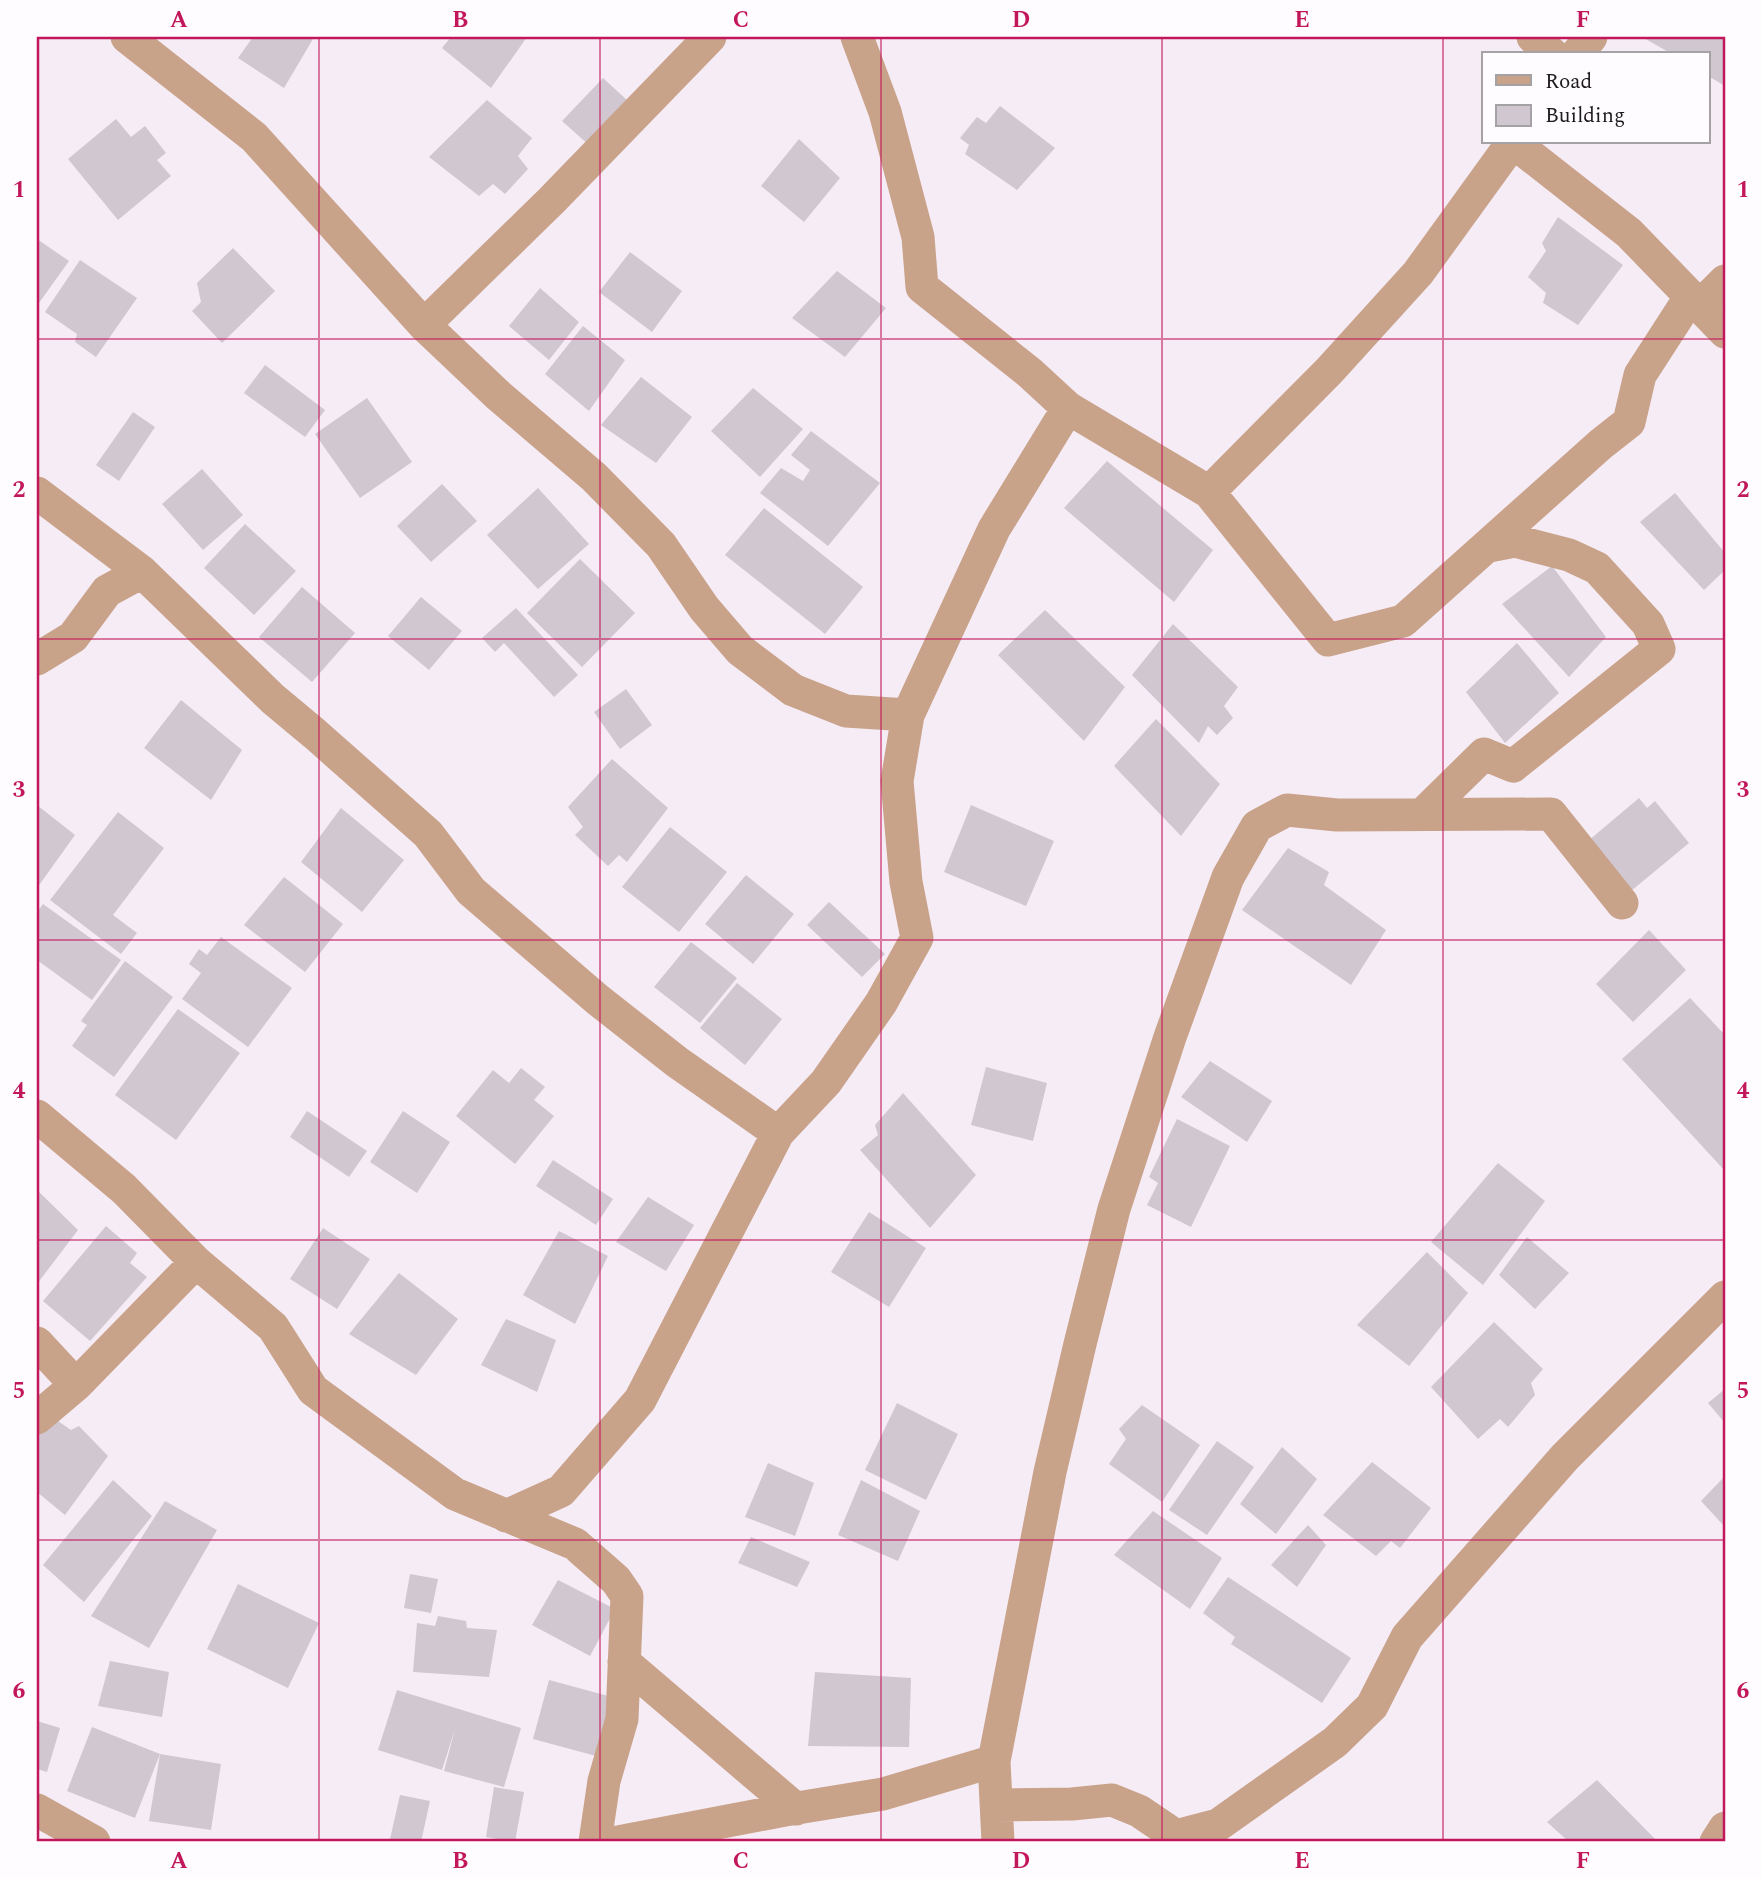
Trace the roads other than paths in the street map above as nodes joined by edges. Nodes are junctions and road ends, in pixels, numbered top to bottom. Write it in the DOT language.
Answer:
graph roads {
  1 [pos="127,37"];
  2 [pos="710,37"];
  3 [pos="857,37"];
  4 [pos="1532,37"];
  5 [pos="1591,37"];
  6 [pos="1550,52"];
  7 [pos="1579,52"];
  8 [pos="1511,144"];
  9 [pos="1515,144"];
  10 [pos="1725,281"];
  11 [pos="1696,301"];
  12 [pos="424,325"];
  13 [pos="1725,332"];
  14 [pos="1068,408"];
  15 [pos="1209,492"];
  16 [pos="37,493"];
  17 [pos="1489,546"];
  18 [pos="142,572"];
  19 [pos="37,659"];
  20 [pos="908,715"];
  21 [pos="1424,813"];
  22 [pos="1622,904"];
  23 [pos="37,1116"];
  24 [pos="778,1133"];
  25 [pos="196,1262"];
  26 [pos="1725,1297"];
  27 [pos="37,1343"];
  28 [pos="76,1385"];
  29 [pos="37,1418"];
  30 [pos="506,1516"];
  31 [pos="624,1662"];
  32 [pos="994,1760"];
  33 [pos="997,1805"];
  34 [pos="796,1808"];
  35 [pos="37,1810"];
  36 [pos="1725,1828"];
  37 [pos="94,1842"];
  38 [pos="595,1842"];
  39 [pos="618,1842"];
  40 [pos="998,1842"];
  41 [pos="1716,1842"];
  1 -- 12 [label="street"];
  2 -- 12 [label="street"];
  3 -- 14 [label="street"];
  4 -- 6 [label="street"];
  5 -- 7 [label="street"];
  8 -- 15 [label="street"];
  9 -- 11 [label="street"];
  10 -- 11 [label="street"];
  11 -- 13 [label="street"];
  11 -- 17 [label="street"];
  12 -- 20 [label="street"];
  14 -- 15 [label="street"];
  14 -- 20 [label="street"];
  15 -- 17 [label="street"];
  16 -- 18 [label="street"];
  17 -- 21 [label="street"];
  18 -- 19 [label="street"];
  18 -- 24 [label="street"];
  20 -- 24 [label="street"];
  21 -- 22 [label="street"];
  21 -- 32 [label="street"];
  23 -- 25 [label="street"];
  24 -- 30 [label="street"];
  25 -- 28 [label="street"];
  25 -- 30 [label="street"];
  26 -- 33 [label="street"];
  27 -- 28 [label="street"];
  28 -- 29 [label="street"];
  30 -- 31 [label="street"];
  31 -- 34 [label="street"];
  31 -- 38 [label="street"];
  32 -- 33 [label="street"];
  32 -- 34 [label="street"];
  33 -- 40 [label="street"];
  34 -- 39 [label="street"];
  35 -- 37 [label="street"];
  36 -- 41 [label="street"];
}
